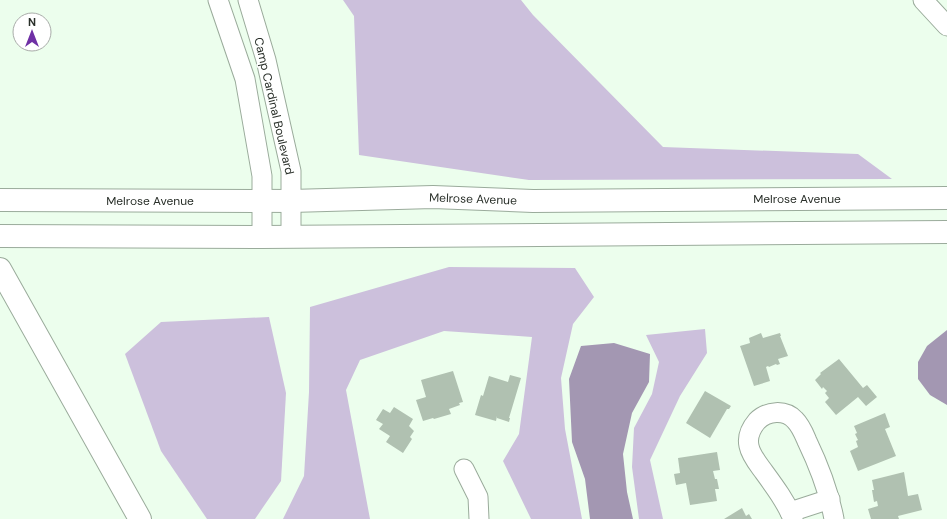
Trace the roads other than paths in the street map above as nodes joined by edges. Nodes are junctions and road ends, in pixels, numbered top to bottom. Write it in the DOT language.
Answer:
graph roads {
  1 [pos="218,0"];
  2 [pos="248,0"];
  3 [pos="923,0"];
  4 [pos="947,26"];
  5 [pos="947,198"];
  6 [pos="0,200"];
  7 [pos="263,201"];
  8 [pos="291,201"];
  9 [pos="947,232"];
  10 [pos="0,236"];
  11 [pos="262,237"];
  12 [pos="292,237"];
  13 [pos="0,269"];
  14 [pos="464,469"];
  15 [pos="830,499"];
  16 [pos="792,515"];
  17 [pos="140,519"];
  18 [pos="479,519"];
  19 [pos="834,519"];
  1 -- 7 [label="street, Camp Cardinal Boulevard"];
  2 -- 8 [label="street, Camp Cardinal Boulevard"];
  3 -- 4 [label="street"];
  5 -- 8 [label="main road, Melrose Avenue"];
  6 -- 7 [label="main road, Melrose Avenue"];
  7 -- 8 [label="main road, Melrose Avenue"];
  7 -- 11 [label="street, Camp Cardinal Boulevard"];
  8 -- 12 [label="street, Camp Cardinal Boulevard"];
  9 -- 12 [label="main road"];
  10 -- 11 [label="main road"];
  11 -- 12 [label="main road"];
  13 -- 17 [label="main road"];
  14 -- 18 [label="street"];
  15 -- 16 [label="street"];
  15 -- 16 [label="street"];
  15 -- 19 [label="street"];
}
